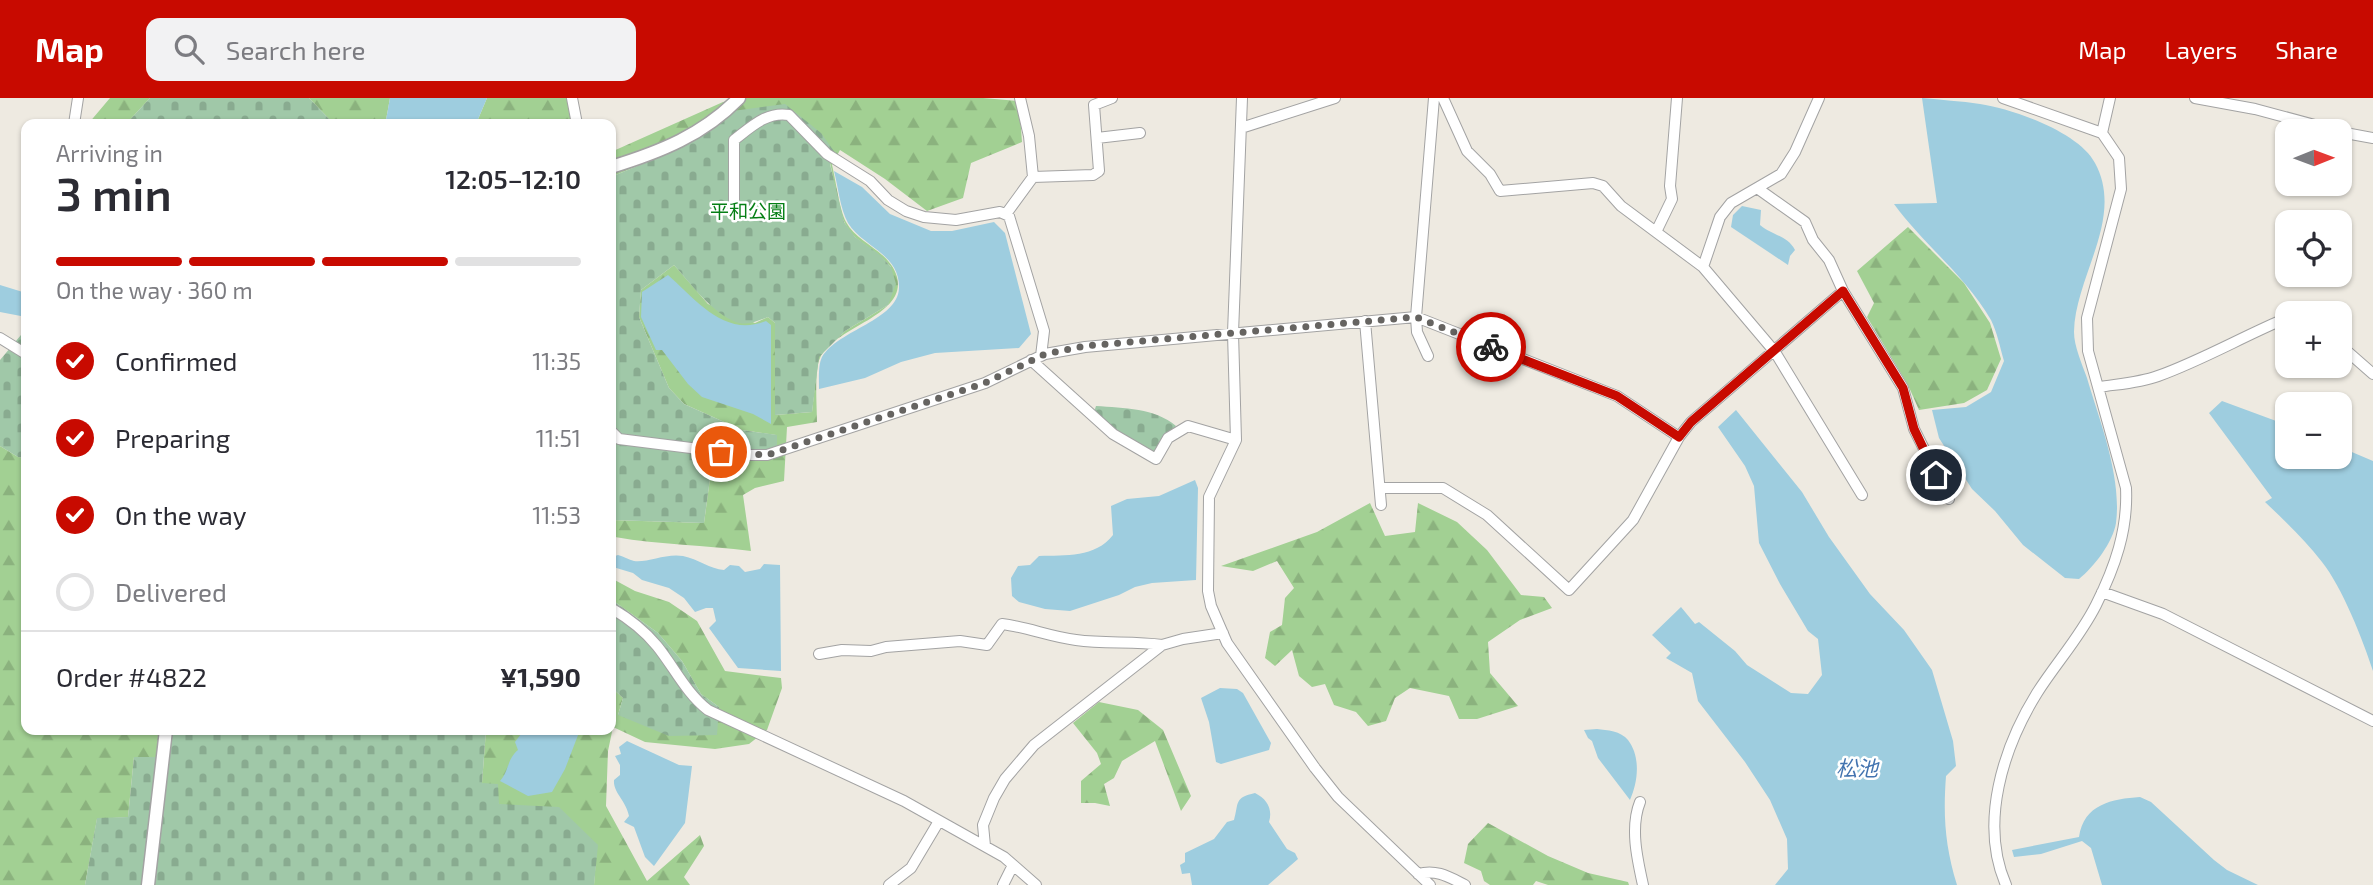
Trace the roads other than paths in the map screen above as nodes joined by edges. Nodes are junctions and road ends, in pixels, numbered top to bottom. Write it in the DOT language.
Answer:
graph roads {
  1 [pos="78,98"];
  2 [pos="572,98"];
  3 [pos="739,98"];
  4 [pos="1020,98"];
  5 [pos="1112,98"];
  6 [pos="1242,98"];
  7 [pos="1335,98"];
  8 [pos="1434,98"];
  9 [pos="1443,98"];
  10 [pos="1676,98"];
  11 [pos="1819,98"];
  12 [pos="2003,98"];
  13 [pos="2110,98"];
  14 [pos="2195,98"];
  15 [pos="75,119"];
  16 [pos="576,119"];
  17 [pos="2291,119"];
  18 [pos="1241,128"];
  19 [pos="1140,133"];
  20 [pos="2102,133"];
  21 [pos="2352,134"];
  22 [pos="1097,138"];
  23 [pos="2373,138"];
  24 [pos="616,165"];
  25 [pos="1033,177"];
  26 [pos="1757,188"];
  27 [pos="734,211"];
  28 [pos="1006,214"];
  29 [pos="1656,232"];
  30 [pos="1703,267"];
  31 [pos="1843,291"];
  32 [pos="1416,317"];
  33 [pos="1365,321"];
  34 [pos="2275,323"];
  35 [pos="1233,333"];
  36 [pos="0,338"];
  37 [pos="21,351"];
  38 [pos="1775,352"];
  39 [pos="1428,356"];
  40 [pos="2352,356"];
  41 [pos="1036,358"];
  42 [pos="2373,374"];
  43 [pos="2099,387"];
  44 [pos="616,436"];
  45 [pos="1679,437"];
  46 [pos="1236,440"];
  47 [pos="1380,488"];
  48 [pos="1862,495"];
  49 [pos="1949,499"];
  50 [pos="1381,505"];
  51 [pos="2102,592"];
  52 [pos="616,612"];
  53 [pos="1223,633"];
  54 [pos="1162,645"];
  55 [pos="819,654"];
  56 [pos="2373,721"];
  57 [pos="165,735"];
  58 [pos="1640,802"];
  59 [pos="940,821"];
  60 [pos="985,846"];
  61 [pos="1013,865"];
  62 [pos="1418,874"];
  63 [pos="148,885"];
  64 [pos="889,885"];
  65 [pos="1003,885"];
  66 [pos="1036,885"];
  67 [pos="1430,885"];
  68 [pos="1465,885"];
  69 [pos="1643,885"];
  70 [pos="2006,885"];
  1 -- 15 [label="street"];
  2 -- 16 [label="street"];
  3 -- 24 [label="street"];
  4 -- 25 [label="street"];
  5 -- 22 [label="street"];
  6 -- 18 [label="street"];
  7 -- 18 [label="street"];
  8 -- 32 [label="street"];
  9 -- 29 [label="street"];
  10 -- 29 [label="street"];
  11 -- 26 [label="street"];
  12 -- 20 [label="street"];
  13 -- 20 [label="street"];
  14 -- 17 [label="street"];
  18 -- 35 [label="street"];
  19 -- 22 [label="street"];
  20 -- 43 [label="street"];
  21 -- 23 [label="street"];
  22 -- 25 [label="street"];
  25 -- 28 [label="street"];
  26 -- 30 [label="street"];
  26 -- 31 [label="street"];
  27 -- 28 [label="street"];
  28 -- 41 [label="street"];
  29 -- 30 [label="street"];
  30 -- 38 [label="street"];
  31 -- 38 [label="street"];
  31 -- 49 [label="street"];
  32 -- 33 [label="street"];
  32 -- 39 [label="street"];
  32 -- 45 [label="street"];
  33 -- 35 [label="street"];
  33 -- 47 [label="street"];
  34 -- 43 [label="street"];
  35 -- 41 [label="street"];
  35 -- 46 [label="street"];
  36 -- 37 [label="street"];
  38 -- 45 [label="street"];
  38 -- 48 [label="street"];
  40 -- 42 [label="street"];
  41 -- 44 [label="street"];
  41 -- 46 [label="street"];
  43 -- 51 [label="street"];
  45 -- 47 [label="street"];
  46 -- 53 [label="street"];
  47 -- 50 [label="street"];
  51 -- 56 [label="street"];
  51 -- 70 [label="street"];
  52 -- 59 [label="street"];
  53 -- 54 [label="street"];
  53 -- 62 [label="street"];
  54 -- 55 [label="street"];
  54 -- 60 [label="street"];
  57 -- 63 [label="street"];
  58 -- 69 [label="street"];
  59 -- 60 [label="street"];
  59 -- 64 [label="street"];
  60 -- 61 [label="street"];
  61 -- 65 [label="street"];
  61 -- 66 [label="street"];
  62 -- 67 [label="street"];
  62 -- 68 [label="street"];
}
